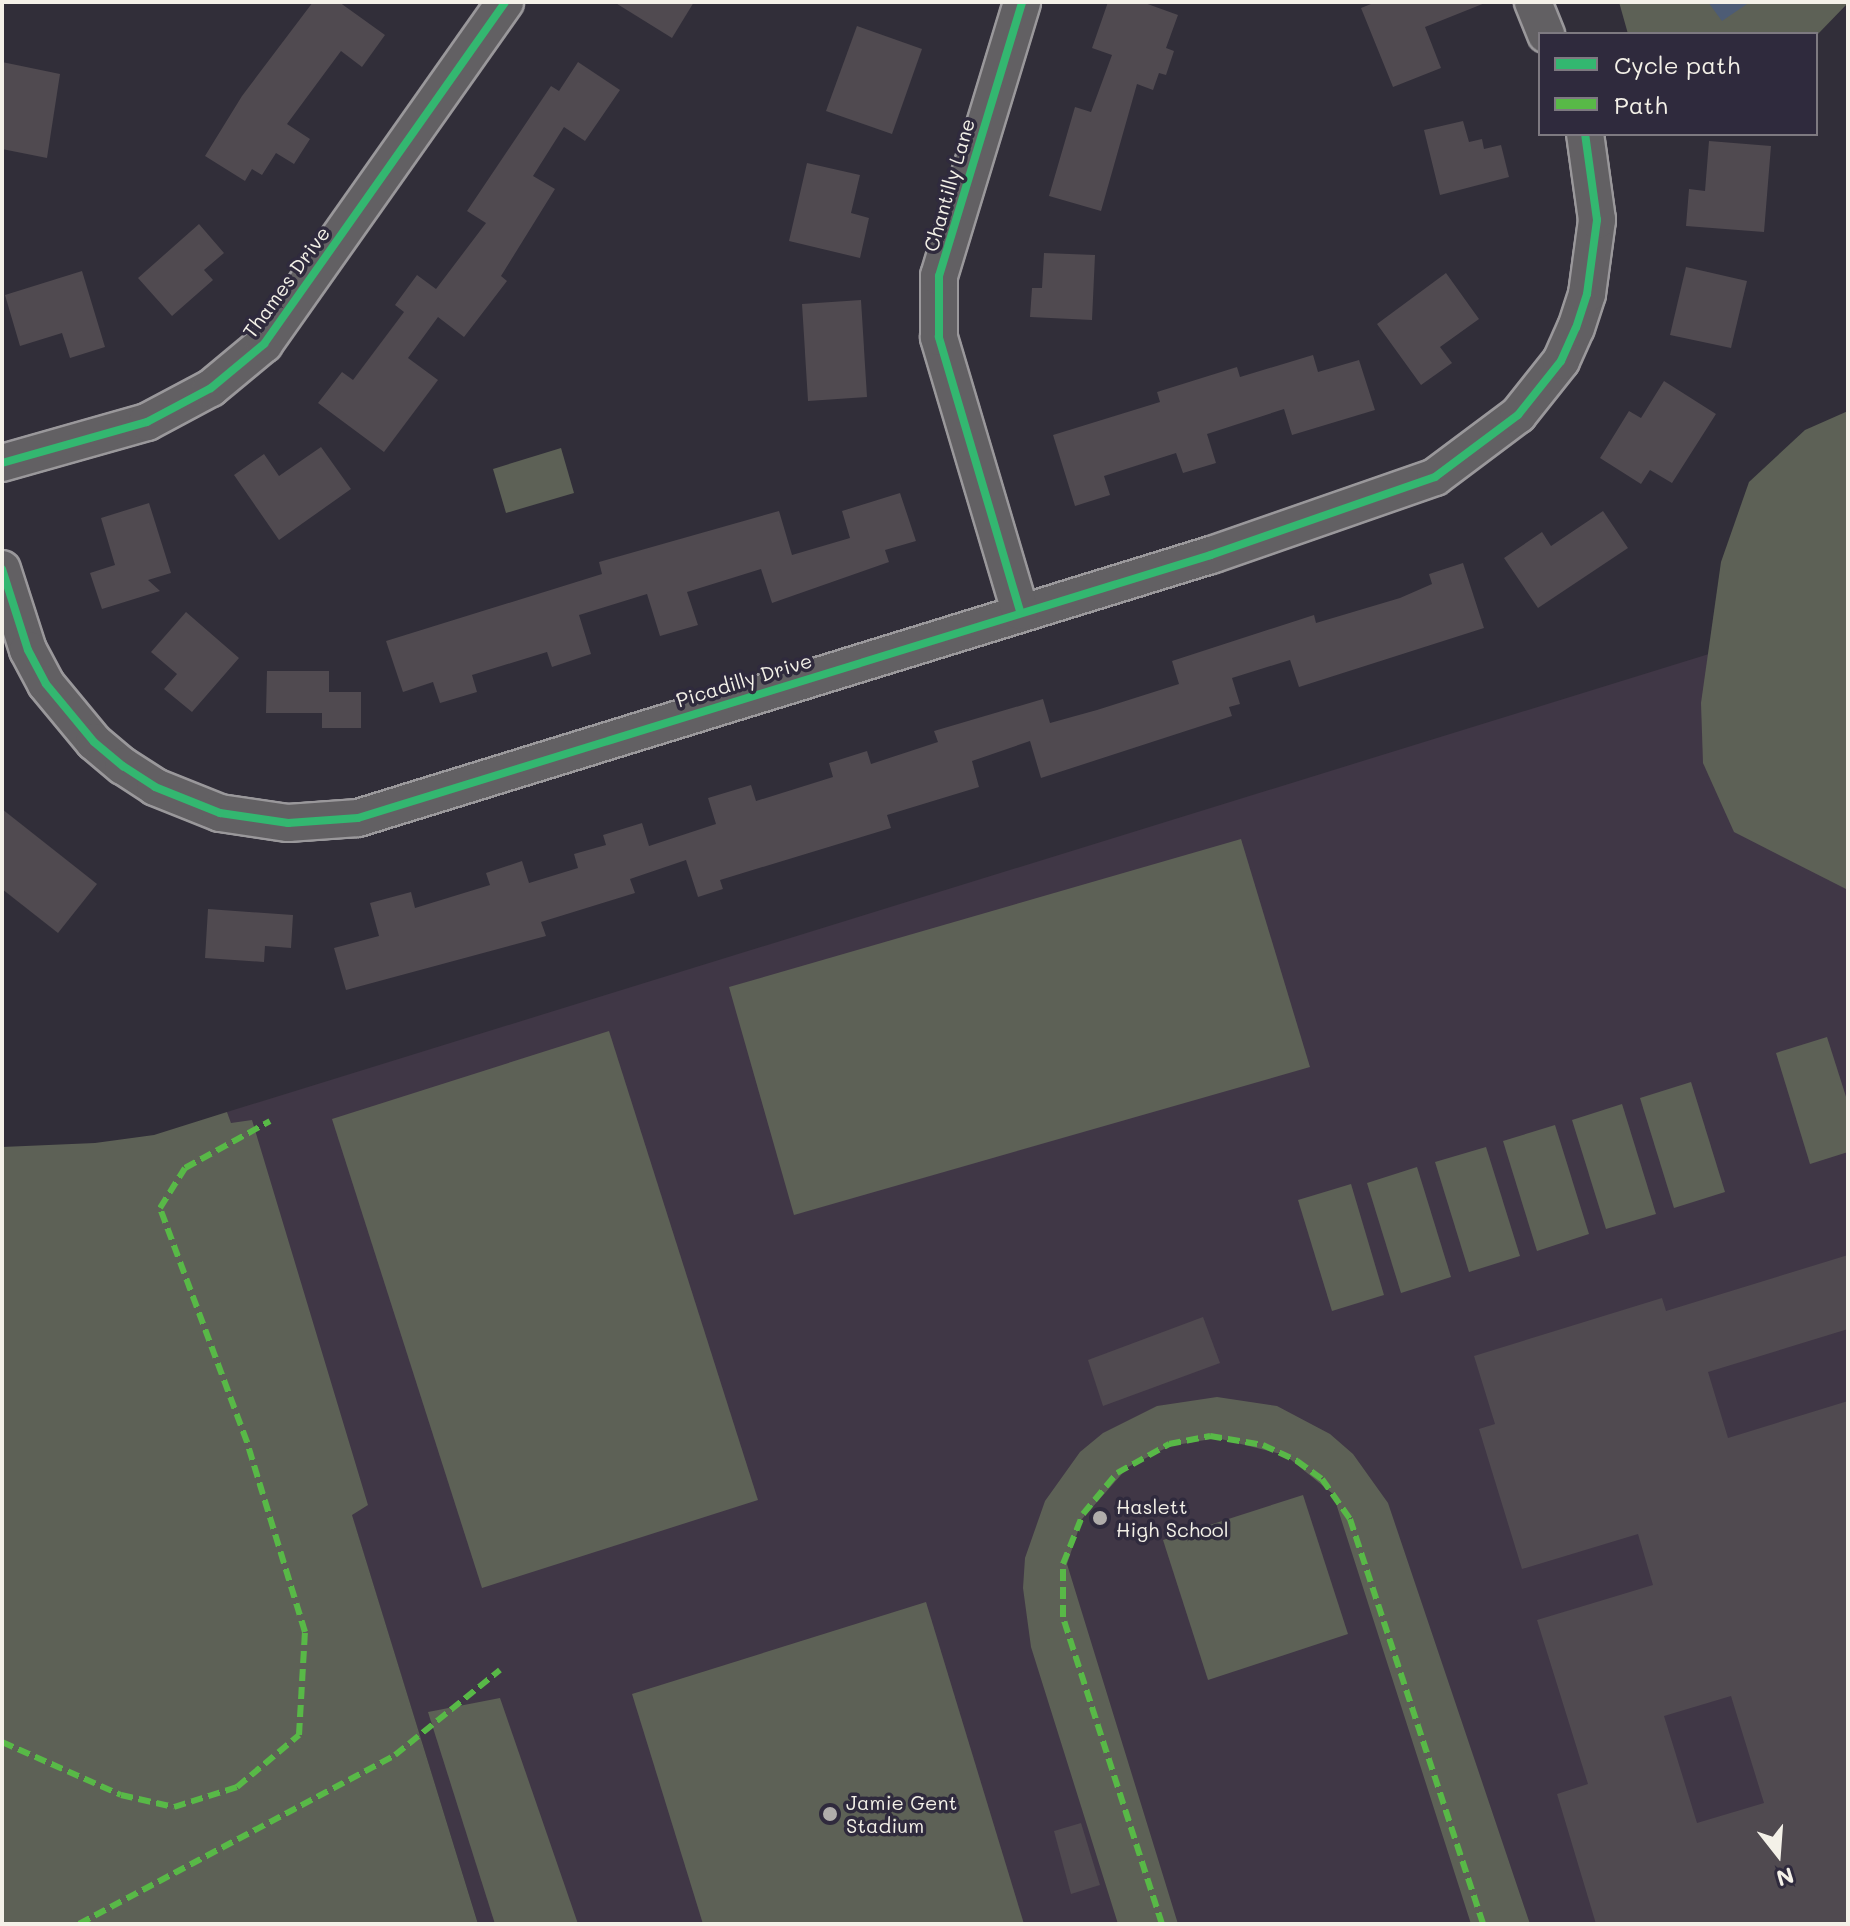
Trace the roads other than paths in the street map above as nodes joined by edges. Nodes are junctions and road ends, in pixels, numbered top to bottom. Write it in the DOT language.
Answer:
graph roads {
  1 [pos="505,2"];
  2 [pos="1022,2"];
  3 [pos="1533,2"];
  4 [pos="1545,32"];
  5 [pos="1585,136"];
  6 [pos="2,463"];
  7 [pos="2,569"];
  8 [pos="1020,611"];
  1 -- 6 [label="street, Thames Drive"];
  2 -- 8 [label="street, Chantilly Lane"];
  3 -- 4 [label="street"];
  5 -- 8 [label="street, Picadilly Drive"];
  7 -- 8 [label="street, Picadilly Drive"];
}
